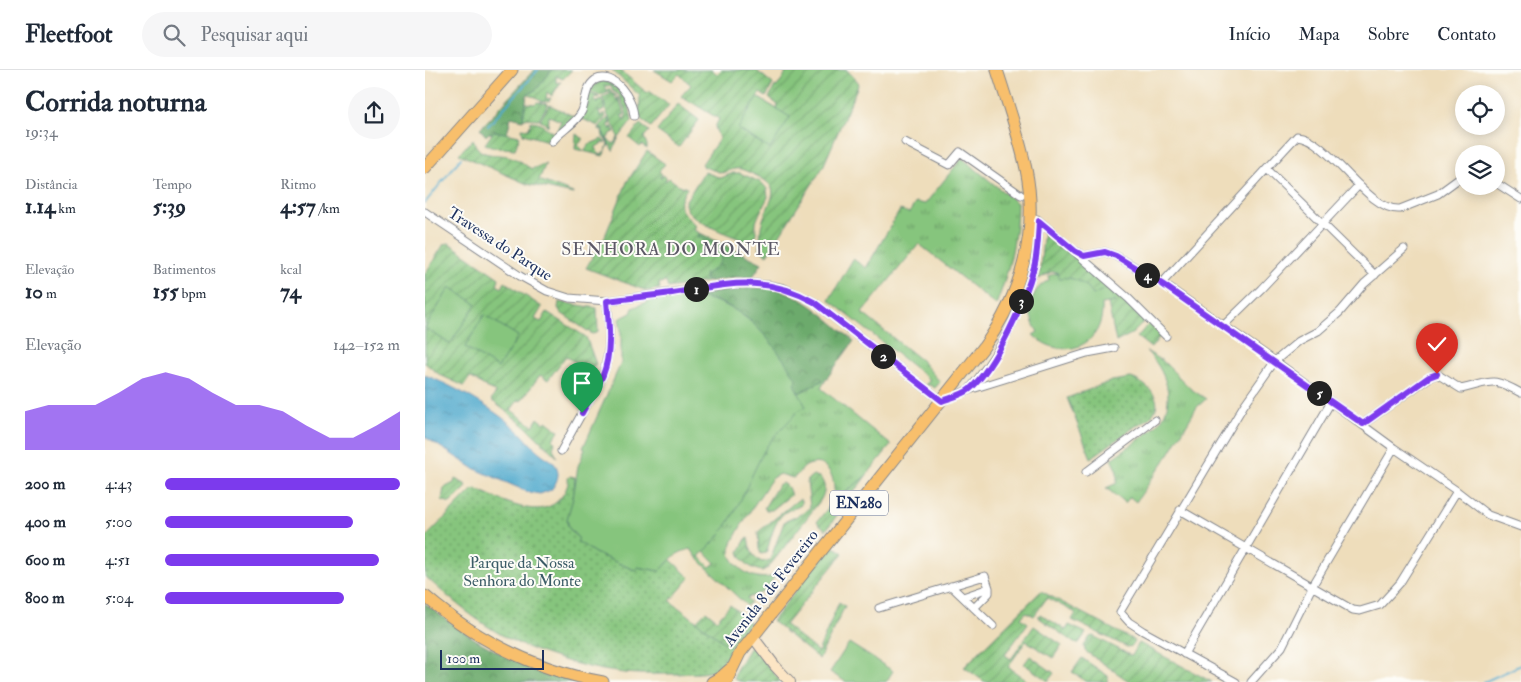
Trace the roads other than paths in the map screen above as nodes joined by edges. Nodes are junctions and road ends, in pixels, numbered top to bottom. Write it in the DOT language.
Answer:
graph roads {
  1 [pos="512,70"];
  2 [pos="997,70"];
  3 [pos="634,116"];
  4 [pos="553,142"];
  5 [pos="905,142"];
  6 [pos="425,168"];
  7 [pos="1267,169"];
  8 [pos="1455,182"];
  9 [pos="1359,185"];
  10 [pos="1505,189"];
  11 [pos="1021,195"];
  12 [pos="1521,199"];
  13 [pos="425,212"];
  14 [pos="1035,217"];
  15 [pos="1322,223"];
  16 [pos="1404,249"];
  17 [pos="1075,251"];
  18 [pos="1375,275"];
  19 [pos="1162,284"];
  20 [pos="607,301"];
  21 [pos="1223,326"];
  22 [pos="1166,336"];
  23 [pos="1114,348"];
  24 [pos="1275,362"];
  25 [pos="969,390"];
  26 [pos="1521,394"];
  27 [pos="942,401"];
  28 [pos="1331,402"];
  29 [pos="1155,420"];
  30 [pos="1363,424"];
  31 [pos="1394,448"];
  32 [pos="561,451"];
  33 [pos="1086,472"];
  34 [pos="1457,491"];
  35 [pos="1180,510"];
  36 [pos="1521,527"];
  37 [pos="1247,548"];
  38 [pos="970,580"];
  39 [pos="951,586"];
  40 [pos="1313,586"];
  41 [pos="989,588"];
  42 [pos="974,593"];
  43 [pos="425,596"];
  44 [pos="963,597"];
  45 [pos="879,608"];
  46 [pos="974,608"];
  47 [pos="993,626"];
  48 [pos="753,637"];
  49 [pos="1184,654"];
  50 [pos="734,662"];
  51 [pos="603,682"];
  52 [pos="712,682"];
  53 [pos="726,682"];
  54 [pos="791,682"];
  55 [pos="1235,682"];
  56 [pos="1251,682"];
  1 -- 6 [label="main road"];
  2 -- 14 [label="main road, Avenida 8 de Fevereiro / EN280"];
  3 -- 4 [label="street"];
  5 -- 11 [label="street"];
  7 -- 9 [label="street"];
  7 -- 15 [label="street"];
  7 -- 19 [label="street"];
  8 -- 9 [label="street"];
  9 -- 15 [label="street"];
  10 -- 12 [label="street"];
  13 -- 20 [label="street, Travessa do Parque"];
  14 -- 17 [label="street"];
  14 -- 25 [label="street"];
  14 -- 27 [label="main road, Avenida 8 de Fevereiro / EN280"];
  15 -- 18 [label="street"];
  15 -- 21 [label="street"];
  16 -- 18 [label="street"];
  17 -- 19 [label="street"];
  17 -- 22 [label="street"];
  18 -- 24 [label="street"];
  19 -- 21 [label="street"];
  20 -- 27 [label="street, Travessa do Parque"];
  20 -- 32 [label="street"];
  21 -- 24 [label="street"];
  23 -- 25 [label="street"];
  24 -- 28 [label="street"];
  24 -- 35 [label="street"];
  25 -- 27 [label="street"];
  26 -- 30 [label="street"];
  27 -- 48 [label="main road, Avenida 8 de Fevereiro / EN280"];
  28 -- 30 [label="street"];
  28 -- 37 [label="street"];
  29 -- 33 [label="street"];
  30 -- 31 [label="street"];
  31 -- 34 [label="street"];
  31 -- 40 [label="street"];
  34 -- 36 [label="street"];
  34 -- 40 [label="street"];
  35 -- 37 [label="street"];
  35 -- 49 [label="street"];
  37 -- 40 [label="street"];
  37 -- 49 [label="street"];
  38 -- 39 [label="street"];
  38 -- 41 [label="street"];
  38 -- 42 [label="street"];
  39 -- 44 [label="street"];
  39 -- 45 [label="street"];
  40 -- 56 [label="street"];
  41 -- 42 [label="street"];
  41 -- 46 [label="street"];
  42 -- 44 [label="street"];
  43 -- 51 [label="main road"];
  44 -- 46 [label="street"];
  46 -- 47 [label="street"];
  48 -- 50 [label="main road, Avenida 8 de Fevereiro / EN280"];
  48 -- 54 [label="main road"];
  49 -- 55 [label="street"];
  50 -- 52 [label="main road, EN280"];
  50 -- 53 [label="main road, Avenida 8 de Fevereiro / EN280"];
}
